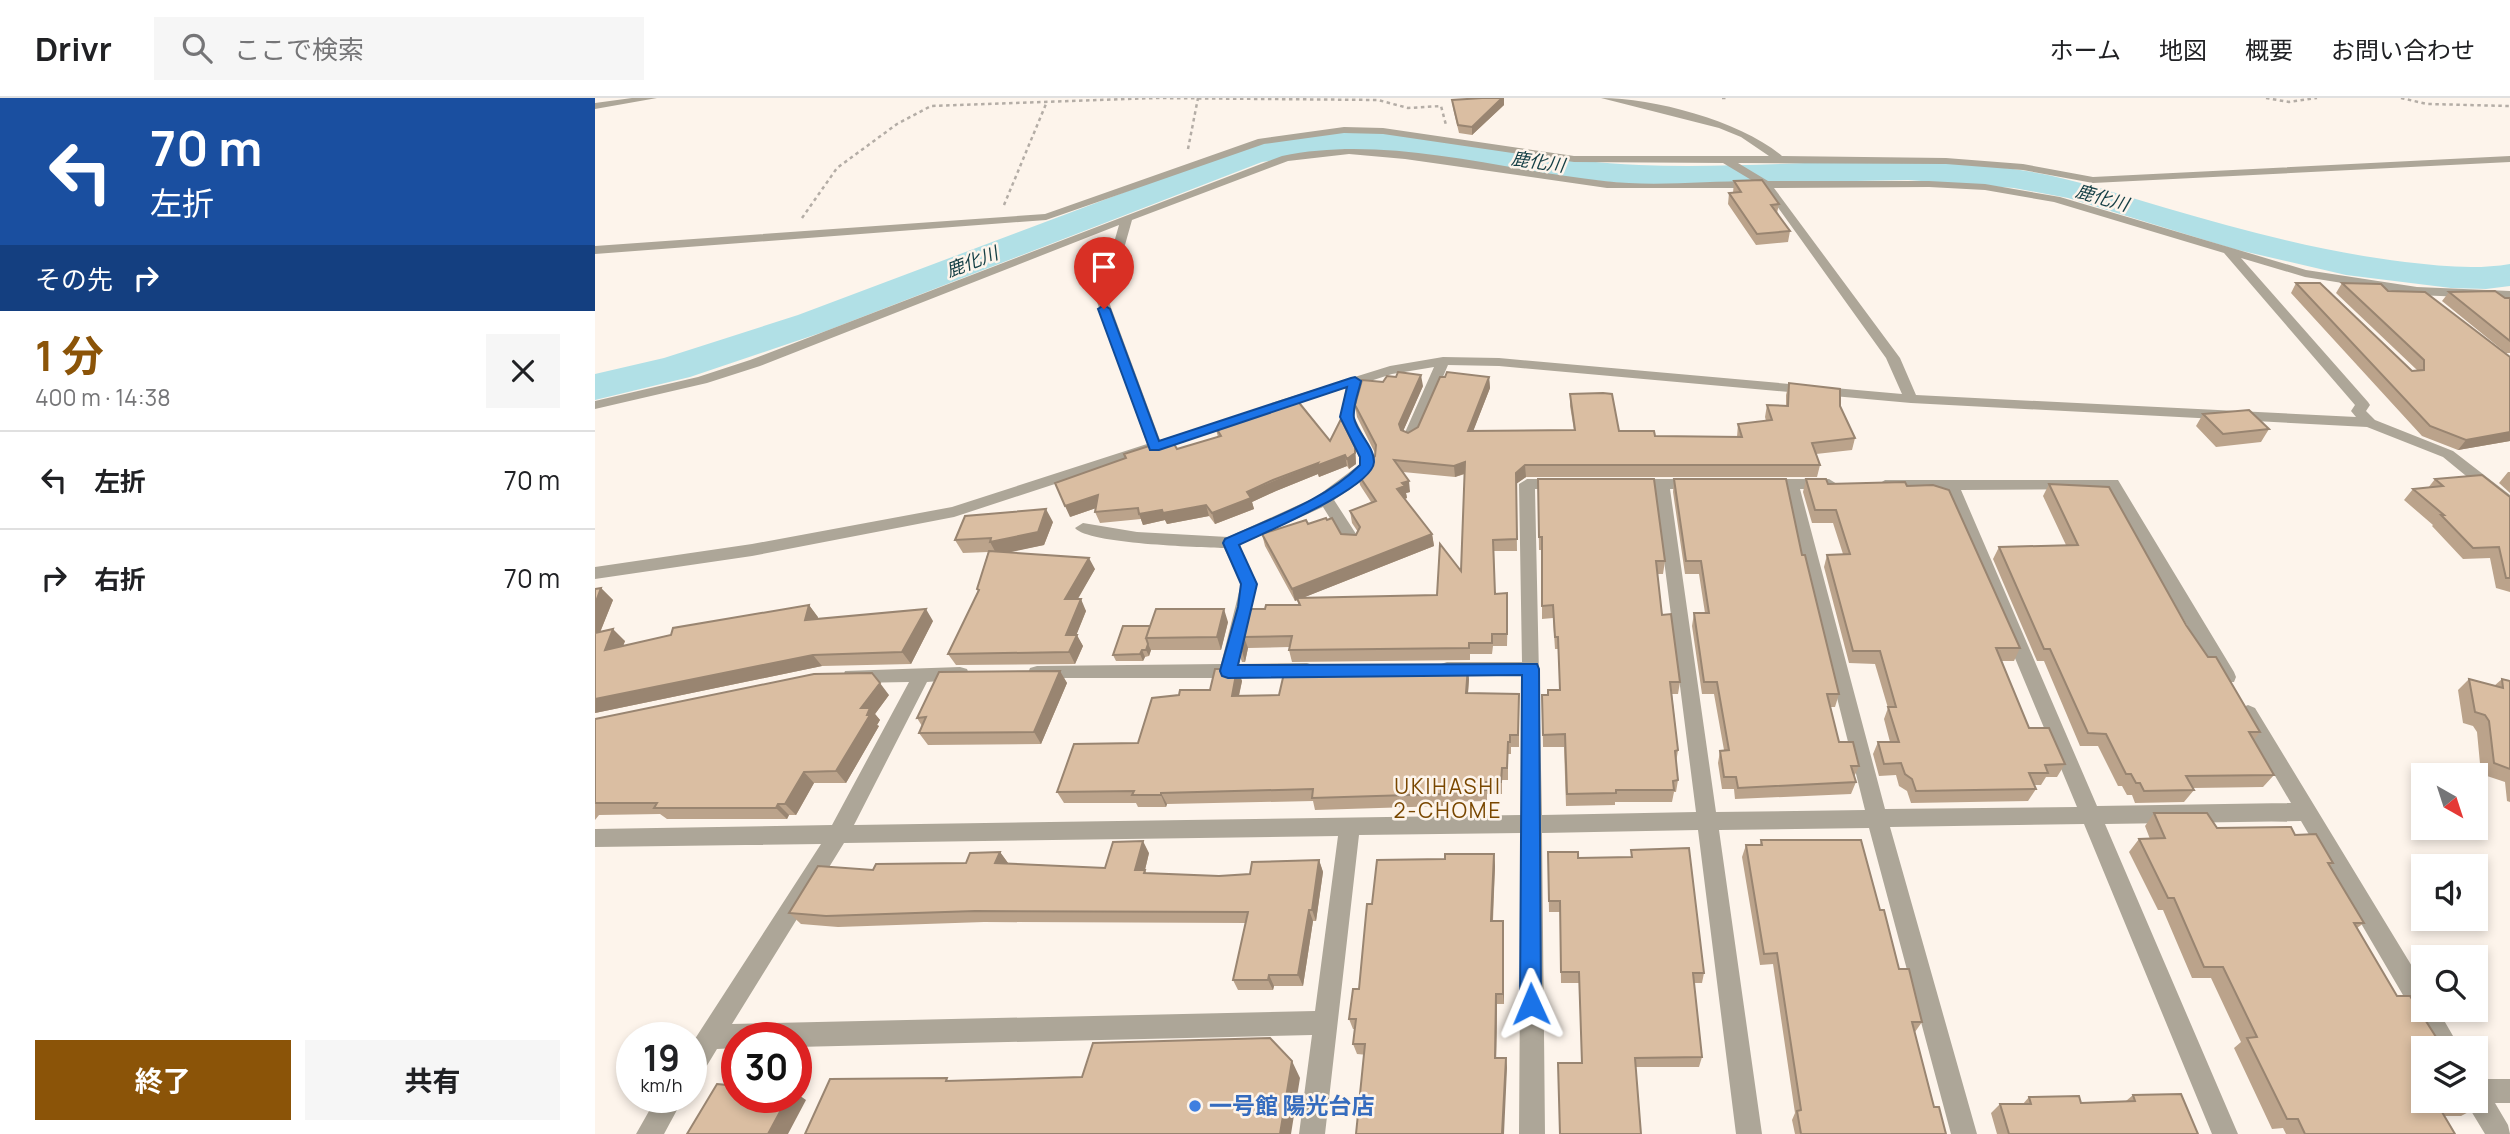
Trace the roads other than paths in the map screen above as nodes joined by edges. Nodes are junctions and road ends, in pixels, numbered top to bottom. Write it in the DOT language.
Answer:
graph roads {
  1 [pos="652,98"];
  2 [pos="1606,98"];
  3 [pos="595,106"];
  4 [pos="1779,159"];
  5 [pos="2510,159"];
  6 [pos="1729,162"];
  7 [pos="1767,185"];
  8 [pos="1127,218"];
  9 [pos="595,250"];
  10 [pos="2228,250"];
  11 [pos="2305,273"];
  12 [pos="2324,291"];
  13 [pos="2417,291"];
  14 [pos="2510,295"];
  15 [pos="2439,308"];
  16 [pos="1443,361"];
  17 [pos="1355,381"];
  18 [pos="1911,399"];
  19 [pos="595,405"];
  20 [pos="2370,423"];
  21 [pos="1410,437"];
  22 [pos="1155,447"];
  23 [pos="1581,484"];
  24 [pos="1622,484"];
  25 [pos="1662,484"];
  26 [pos="1714,484"];
  27 [pos="1753,484"];
  28 [pos="1791,484"];
  29 [pos="1845,484"];
  30 [pos="1871,485"];
  31 [pos="1951,485"];
  32 [pos="1325,498"];
  33 [pos="2510,503"];
  34 [pos="1083,528"];
  35 [pos="1353,540"];
  36 [pos="1230,543"];
  37 [pos="595,573"];
  38 [pos="1531,669"];
  39 [pos="1324,670"];
  40 [pos="1434,670"];
  41 [pos="1228,671"];
  42 [pos="1019,673"];
  43 [pos="922,674"];
  44 [pos="977,674"];
  45 [pos="835,676"];
  46 [pos="2308,813"];
  47 [pos="2092,815"];
  48 [pos="1877,818"];
  49 [pos="1706,822"];
  50 [pos="1529,823"];
  51 [pos="1350,827"];
  52 [pos="839,833"];
  53 [pos="595,838"];
  54 [pos="2411,987"];
  55 [pos="1325,1023"];
  56 [pos="711,1037"];
  57 [pos="707,1043"];
  58 [pos="2510,1091"];
  59 [pos="2488,1092"];
  60 [pos="662,1113"];
  61 [pos="2487,1113"];
  62 [pos="649,1134"];
  63 [pos="1312,1134"];
  64 [pos="1532,1134"];
  65 [pos="1749,1134"];
  66 [pos="1964,1134"];
  67 [pos="2225,1134"];
  68 [pos="2499,1134"];
  1 -- 3 [label="street"];
  2 -- 4 [label="street"];
  4 -- 5 [label="street"];
  4 -- 6 [label="street"];
  6 -- 7 [label="street"];
  6 -- 9 [label="street"];
  7 -- 8 [label="street"];
  7 -- 10 [label="street"];
  7 -- 18 [label="street"];
  8 -- 19 [label="street"];
  8 -- 22 [label="street"];
  10 -- 11 [label="street"];
  10 -- 20 [label="street"];
  11 -- 12 [label="street"];
  11 -- 13 [label="street"];
  13 -- 14 [label="street"];
  13 -- 15 [label="street"];
  16 -- 17 [label="street"];
  16 -- 18 [label="street"];
  16 -- 21 [label="street"];
  17 -- 22 [label="street"];
  17 -- 32 [label="street"];
  18 -- 20 [label="street"];
  20 -- 33 [label="street"];
  22 -- 37 [label="street"];
  23 -- 38 [label="street"];
  24 -- 25 [label="street"];
  25 -- 26 [label="street"];
  25 -- 49 [label="street"];
  27 -- 28 [label="street"];
  28 -- 29 [label="street"];
  28 -- 48 [label="street"];
  30 -- 31 [label="street"];
  31 -- 46 [label="street"];
  31 -- 47 [label="street"];
  32 -- 35 [label="street"];
  32 -- 36 [label="street"];
  34 -- 36 [label="street"];
  36 -- 41 [label="street"];
  38 -- 40 [label="street"];
  38 -- 50 [label="street"];
  39 -- 41 [label="street"];
  41 -- 42 [label="street"];
  43 -- 44 [label="street"];
  43 -- 45 [label="street"];
  43 -- 52 [label="street"];
  46 -- 47 [label="street"];
  46 -- 54 [label="street"];
  47 -- 48 [label="street"];
  47 -- 67 [label="street"];
  48 -- 49 [label="street"];
  48 -- 66 [label="street"];
  49 -- 50 [label="street"];
  49 -- 65 [label="street"];
  50 -- 51 [label="street"];
  50 -- 64 [label="street"];
  51 -- 52 [label="street"];
  51 -- 55 [label="street"];
  52 -- 53 [label="street"];
  52 -- 56 [label="street"];
  55 -- 56 [label="street"];
  55 -- 63 [label="street"];
  56 -- 57 [label="street"];
  58 -- 59 [label="street"];
  60 -- 62 [label="street"];
  61 -- 68 [label="street"];
}
